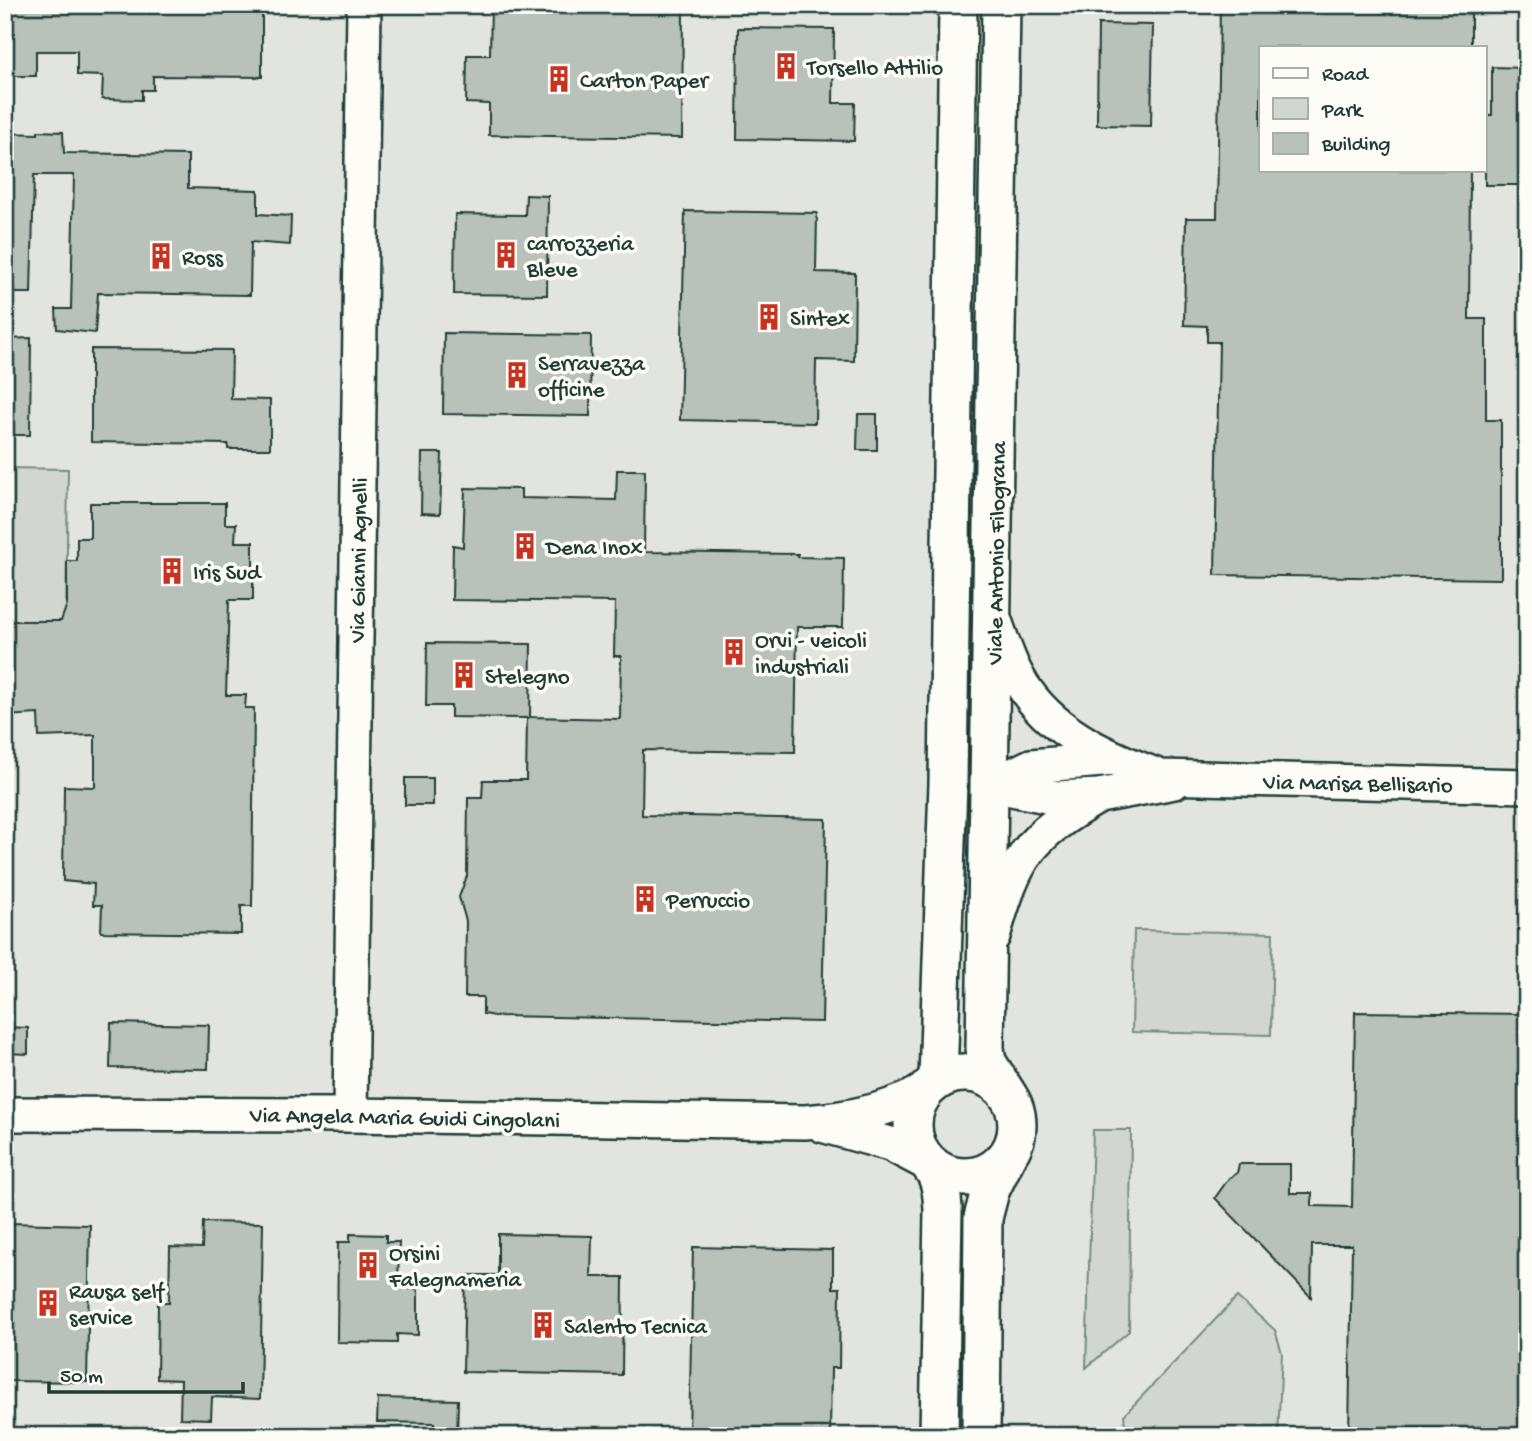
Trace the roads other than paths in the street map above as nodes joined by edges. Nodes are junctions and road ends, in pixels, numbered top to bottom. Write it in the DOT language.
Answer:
graph roads {
  1 [pos="364,5"];
  2 [pos="958,5"];
  3 [pos="1001,5"];
  4 [pos="994,618"];
  5 [pos="1114,759"];
  6 [pos="1190,779"];
  7 [pos="948,783"];
  8 [pos="992,785"];
  9 [pos="1527,786"];
  10 [pos="1099,796"];
  11 [pos="988,955"];
  12 [pos="932,1084"];
  13 [pos="1007,1094"];
  14 [pos="5,1114"];
  15 [pos="350,1115"];
  16 [pos="805,1122"];
  17 [pos="1007,1156"];
  18 [pos="930,1165"];
  19 [pos="939,1436"];
  20 [pos="981,1436"];
  1 -- 15 [label="street, Via Gianni Agnelli"];
  2 -- 7 [label="main road, Viale Antonio Filograna"];
  3 -- 4 [label="main road, Viale Antonio Filograna"];
  4 -- 5 [label="street, Via Marisa Bellisario"];
  4 -- 8 [label="main road, Viale Antonio Filograna"];
  5 -- 6 [label="street, Via Marisa Bellisario"];
  5 -- 8 [label="street, Via Marisa Bellisario"];
  6 -- 9 [label="street, Via Marisa Bellisario"];
  6 -- 10 [label="street, Via Marisa Bellisario"];
  7 -- 8 [label="main road"];
  7 -- 12 [label="main road, Viale Antonio Filograna"];
  8 -- 10 [label="street, Via Marisa Bellisario"];
  8 -- 11 [label="main road, Viale Antonio Filograna"];
  10 -- 11 [label="street, Via Marisa Bellisario"];
  11 -- 13 [label="main road, Viale Antonio Filograna"];
  12 -- 13 [label="main road"];
  12 -- 16 [label="street"];
  12 -- 18 [label="main road"];
  13 -- 17 [label="main road"];
  14 -- 15 [label="street, Via Angela Maria Guidi Cingolani"];
  15 -- 16 [label="street, Via Angela Maria Guidi Cingolani"];
  16 -- 18 [label="street"];
  17 -- 18 [label="main road"];
  17 -- 20 [label="main road"];
  18 -- 19 [label="main road"];
}
